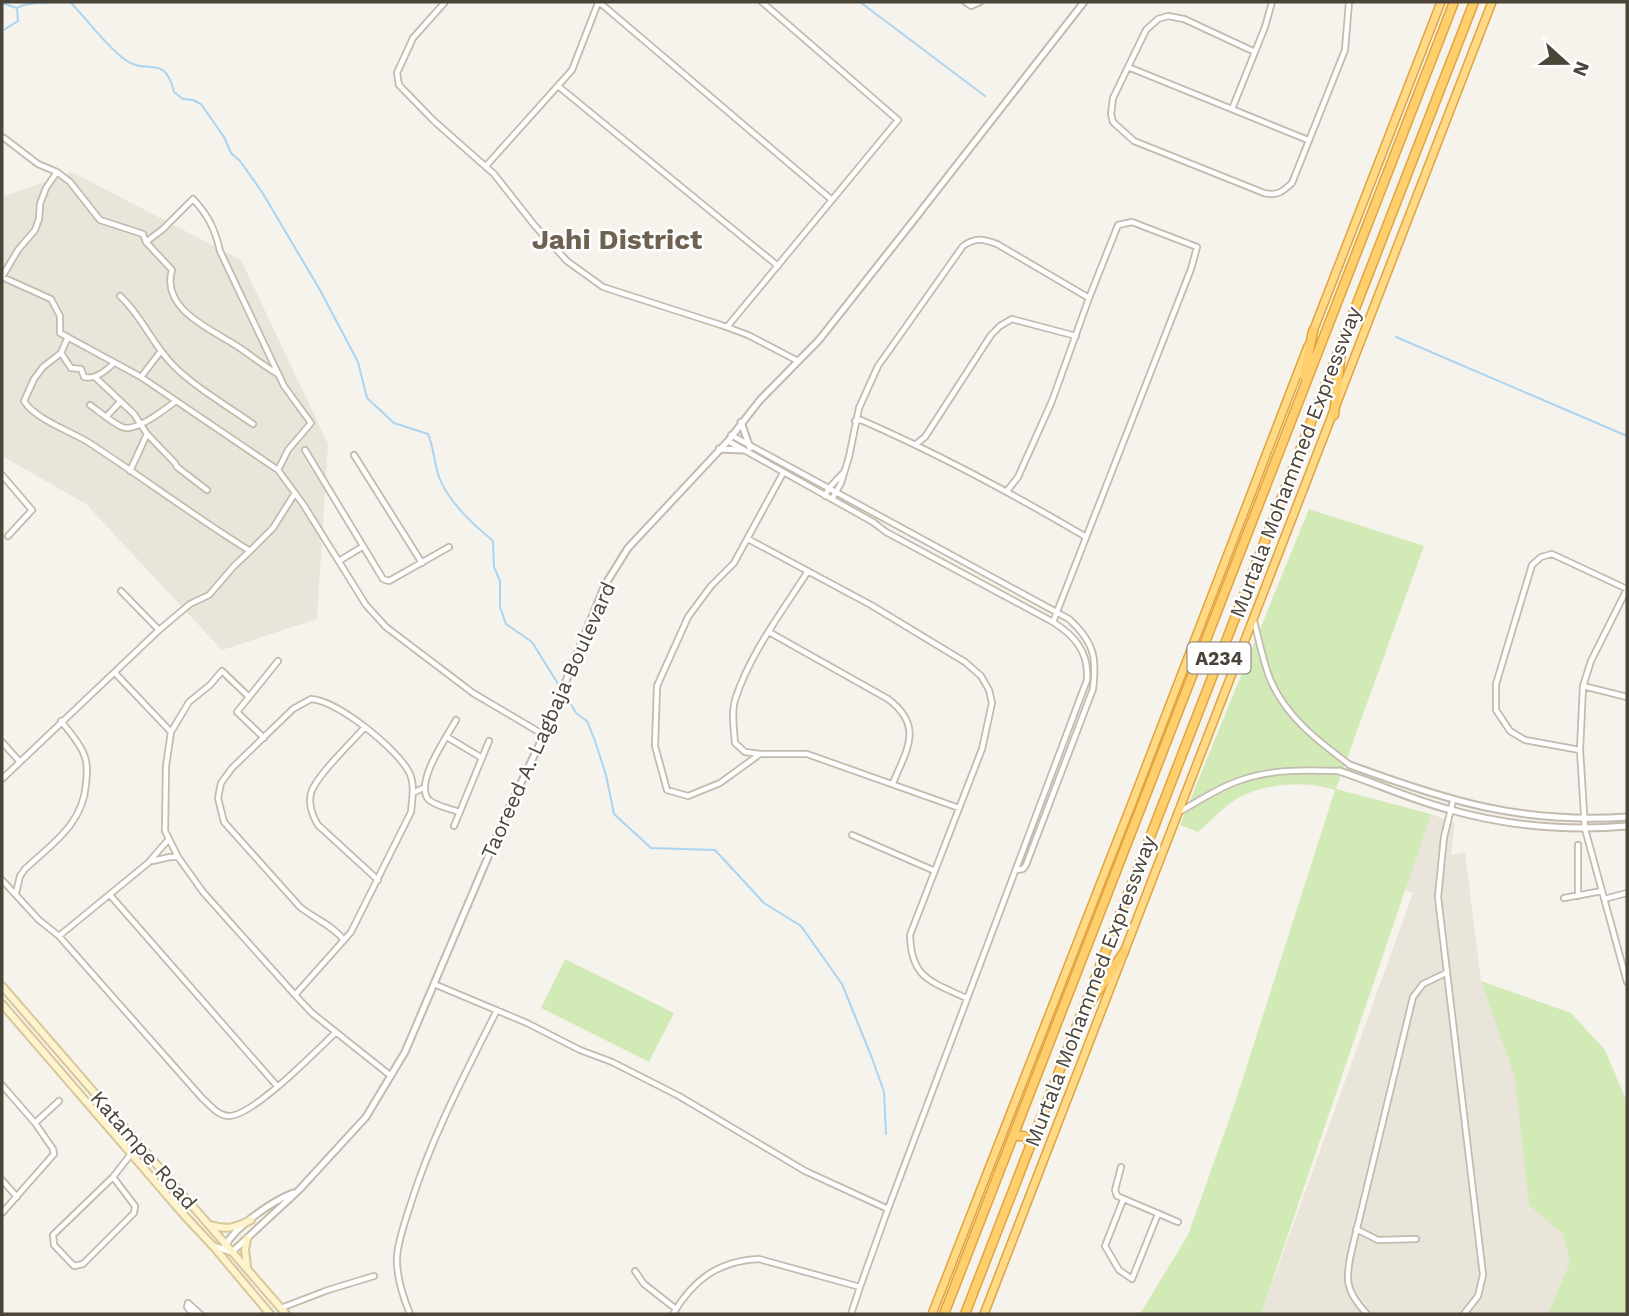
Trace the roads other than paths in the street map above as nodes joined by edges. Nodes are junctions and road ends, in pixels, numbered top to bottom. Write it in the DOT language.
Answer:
graph roads {
  1 [pos="445,2"];
  2 [pos="599,2"];
  3 [pos="762,2"];
  4 [pos="965,2"];
  5 [pos="980,2"];
  6 [pos="1084,2"];
  7 [pos="1272,2"];
  8 [pos="1349,2"];
  9 [pos="1441,2"];
  10 [pos="1454,2"];
  11 [pos="1474,2"];
  12 [pos="1492,2"];
  13 [pos="1255,52"];
  14 [pos="1128,67"];
  15 [pos="558,86"];
  16 [pos="1232,109"];
  17 [pos="4,138"];
  18 [pos="1308,140"];
  19 [pos="486,166"];
  20 [pos="57,172"];
  21 [pos="832,200"];
  22 [pos="920,211"];
  23 [pos="146,242"];
  24 [pos="884,258"];
  25 [pos="778,266"];
  26 [pos="2,277"];
  27 [pos="120,296"];
  28 [pos="1088,298"];
  29 [pos="727,327"];
  30 [pos="1313,331"];
  31 [pos="1076,336"];
  32 [pos="68,337"];
  33 [pos="1343,338"];
  34 [pos="161,351"];
  35 [pos="61,353"];
  36 [pos="796,360"];
  37 [pos="114,363"];
  38 [pos="278,374"];
  39 [pos="95,377"];
  40 [pos="141,377"];
  41 [pos="1300,397"];
  42 [pos="176,401"];
  43 [pos="120,402"];
  44 [pos="90,405"];
  45 [pos="1334,415"];
  46 [pos="107,416"];
  47 [pos="855,421"];
  48 [pos="741,422"];
  49 [pos="141,424"];
  50 [pos="253,424"];
  51 [pos="147,434"];
  52 [pos="730,438"];
  53 [pos="916,444"];
  54 [pos="750,447"];
  55 [pos="719,449"];
  56 [pos="305,450"];
  57 [pos="743,450"];
  58 [pos="354,455"];
  59 [pos="278,470"];
  60 [pos="130,471"];
  61 [pos="845,471"];
  62 [pos="783,473"];
  63 [pos="2,475"];
  64 [pos="829,488"];
  65 [pos="207,490"];
  66 [pos="1007,491"];
  67 [pos="836,492"];
  68 [pos="295,493"];
  69 [pos="825,496"];
  70 [pos="832,499"];
  71 [pos="8,536"];
  72 [pos="1086,537"];
  73 [pos="748,539"];
  74 [pos="362,547"];
  75 [pos="449,547"];
  76 [pos="250,551"];
  77 [pos="339,561"];
  78 [pos="422,563"];
  79 [pos="808,571"];
  80 [pos="1627,589"];
  81 [pos="121,591"];
  82 [pos="1056,613"];
  83 [pos="1254,621"];
  84 [pos="1053,622"];
  85 [pos="159,630"];
  86 [pos="769,632"];
  87 [pos="278,661"];
  88 [pos="116,674"];
  89 [pos="1583,686"];
  90 [pos="249,697"];
  91 [pos="1627,697"];
  92 [pos="456,720"];
  93 [pos="61,721"];
  94 [pos="364,727"];
  95 [pos="170,732"];
  96 [pos="544,735"];
  97 [pos="447,737"];
  98 [pos="264,738"];
  99 [pos="489,741"];
  100 [pos="2,742"];
  101 [pos="1580,750"];
  102 [pos="760,754"];
  103 [pos="482,758"];
  104 [pos="20,762"];
  105 [pos="1350,765"];
  106 [pos="1339,771"];
  107 [pos="2,779"];
  108 [pos="893,783"];
  109 [pos="425,787"];
  110 [pos="413,793"];
  111 [pos="1453,801"];
  112 [pos="959,808"];
  113 [pos="1451,810"];
  114 [pos="459,812"];
  115 [pos="1178,813"];
  116 [pos="1627,817"];
  117 [pos="1583,819"];
  118 [pos="454,826"];
  119 [pos="1627,826"];
  120 [pos="1584,829"];
  121 [pos="852,835"];
  122 [pos="168,841"];
  123 [pos="1578,845"];
  124 [pos="178,857"];
  125 [pos="148,863"];
  126 [pos="1016,870"];
  127 [pos="935,871"];
  128 [pos="2,880"];
  129 [pos="378,880"];
  130 [pos="1602,891"];
  131 [pos="1627,893"];
  132 [pos="16,894"];
  133 [pos="110,895"];
  134 [pos="1578,895"];
  135 [pos="1564,898"];
  136 [pos="1604,900"];
  137 [pos="59,936"];
  138 [pos="344,940"];
  139 [pos="1124,952"];
  140 [pos="1446,973"];
  141 [pos="1627,982"];
  142 [pos="434,984"];
  143 [pos="2,986"];
  144 [pos="295,995"];
  145 [pos="966,998"];
  146 [pos="2,1004"];
  147 [pos="497,1010"];
  148 [pos="1079,1020"];
  149 [pos="335,1033"];
  150 [pos="392,1076"];
  151 [pos="2,1085"];
  152 [pos="277,1086"];
  153 [pos="59,1101"];
  154 [pos="1026,1106"];
  155 [pos="1042,1117"];
  156 [pos="35,1123"];
  157 [pos="1013,1136"];
  158 [pos="1031,1144"];
  159 [pos="131,1154"];
  160 [pos="1121,1167"];
  161 [pos="113,1178"];
  162 [pos="2,1180"];
  163 [pos="299,1190"];
  164 [pos="17,1197"];
  165 [pos="1124,1200"];
  166 [pos="888,1209"];
  167 [pos="2,1213"];
  168 [pos="1158,1214"];
  169 [pos="251,1220"];
  170 [pos="1178,1222"];
  171 [pos="208,1224"];
  172 [pos="1356,1229"];
  173 [pos="247,1239"];
  174 [pos="1416,1239"];
  175 [pos="213,1246"];
  176 [pos="227,1249"];
  177 [pos="226,1261"];
  178 [pos="635,1271"];
  179 [pos="249,1272"];
  180 [pos="374,1276"];
  181 [pos="860,1287"];
  182 [pos="676,1308"];
  183 [pos="284,1311"];
  184 [pos="193,1314"];
  185 [pos="200,1314"];
  186 [pos="270,1314"];
  187 [pos="410,1314"];
  188 [pos="673,1314"];
  189 [pos="851,1314"];
  190 [pos="932,1314"];
  191 [pos="944,1314"];
  192 [pos="965,1314"];
  193 [pos="984,1314"];
  194 [pos="1367,1314"];
  195 [pos="1464,1314"];
  1 -- 19 [label="street"];
  2 -- 15 [label="street"];
  2 -- 21 [label="street"];
  3 -- 21 [label="street"];
  4 -- 5 [label="street"];
  6 -- 24 [label="street, Taoreed A. Lagbaja Boulevard"];
  7 -- 13 [label="street"];
  8 -- 18 [label="street"];
  9 -- 30 [label="highway, Murtala Mohammed Expressway"];
  10 -- 41 [label="highway, Murtala Mohammed Expressway / A234"];
  11 -- 33 [label="highway, Murtala Mohammed Expressway / A234"];
  12 -- 45 [label="highway, Murtala Mohammed Expressway"];
  13 -- 14 [label="street"];
  13 -- 16 [label="street"];
  14 -- 16 [label="street"];
  14 -- 18 [label="street"];
  15 -- 19 [label="street"];
  15 -- 25 [label="street"];
  16 -- 18 [label="street"];
  17 -- 20 [label="street"];
  19 -- 29 [label="street"];
  20 -- 23 [label="street"];
  20 -- 26 [label="street"];
  21 -- 25 [label="street"];
  22 -- 24 [label="street, Taoreed A. Lagbaja Boulevard"];
  23 -- 38 [label="street"];
  23 -- 38 [label="street"];
  24 -- 36 [label="street, Taoreed A. Lagbaja Boulevard"];
  25 -- 29 [label="street"];
  26 -- 32 [label="street"];
  27 -- 34 [label="street"];
  28 -- 31 [label="street"];
  28 -- 47 [label="street"];
  28 -- 72 [label="street"];
  29 -- 36 [label="street"];
  30 -- 41 [label="highway"];
  30 -- 190 [label="highway, Murtala Mohammed Expressway"];
  31 -- 53 [label="street"];
  31 -- 66 [label="street"];
  32 -- 35 [label="street"];
  32 -- 37 [label="street"];
  33 -- 45 [label="highway"];
  33 -- 148 [label="highway, Murtala Mohammed Expressway / A234"];
  34 -- 40 [label="street"];
  34 -- 50 [label="street"];
  35 -- 39 [label="street"];
  35 -- 60 [label="street"];
  36 -- 48 [label="street, Taoreed A. Lagbaja Boulevard"];
  37 -- 39 [label="street"];
  37 -- 40 [label="street"];
  38 -- 59 [label="street"];
  39 -- 43 [label="street"];
  40 -- 42 [label="street"];
  41 -- 154 [label="highway, Murtala Mohammed Expressway / A234"];
  42 -- 49 [label="street"];
  42 -- 59 [label="street"];
  43 -- 46 [label="street"];
  43 -- 49 [label="street"];
  44 -- 46 [label="street"];
  45 -- 83 [label="highway, Murtala Mohammed Expressway"];
  46 -- 49 [label="street"];
  47 -- 53 [label="street"];
  47 -- 61 [label="street"];
  48 -- 52 [label="street, Taoreed A. Lagbaja Boulevard"];
  48 -- 54 [label="street"];
  49 -- 51 [label="street"];
  51 -- 60 [label="street"];
  51 -- 65 [label="street"];
  52 -- 54 [label="street"];
  52 -- 55 [label="street, Taoreed A. Lagbaja Boulevard"];
  52 -- 57 [label="street"];
  53 -- 66 [label="street"];
  54 -- 64 [label="street"];
  55 -- 57 [label="street"];
  55 -- 96 [label="street, Taoreed A. Lagbaja Boulevard"];
  56 -- 74 [label="street"];
  57 -- 62 [label="street"];
  58 -- 78 [label="street"];
  59 -- 68 [label="street"];
  60 -- 76 [label="street"];
  61 -- 64 [label="street"];
  61 -- 67 [label="street"];
  62 -- 69 [label="street"];
  62 -- 73 [label="street"];
  63 -- 71 [label="street"];
  64 -- 67 [label="street"];
  64 -- 69 [label="street"];
  66 -- 72 [label="street"];
  67 -- 70 [label="street"];
  67 -- 82 [label="street"];
  68 -- 76 [label="street"];
  68 -- 77 [label="street"];
  69 -- 70 [label="street"];
  70 -- 84 [label="street"];
  72 -- 82 [label="street"];
  73 -- 79 [label="street"];
  73 -- 102 [label="street"];
  74 -- 77 [label="street"];
  74 -- 78 [label="street"];
  75 -- 78 [label="street"];
  76 -- 85 [label="street"];
  77 -- 96 [label="street"];
  79 -- 86 [label="street"];
  79 -- 112 [label="street"];
  80 -- 89 [label="street"];
  80 -- 101 [label="street"];
  81 -- 85 [label="street"];
  82 -- 84 [label="street"];
  82 -- 126 [label="street"];
  83 -- 105 [label="street"];
  83 -- 115 [label="highway, Murtala Mohammed Expressway"];
  84 -- 126 [label="street"];
  85 -- 88 [label="street"];
  86 -- 102 [label="street"];
  86 -- 108 [label="street"];
  87 -- 90 [label="street"];
  88 -- 93 [label="street"];
  88 -- 95 [label="street"];
  89 -- 91 [label="street"];
  89 -- 101 [label="street"];
  90 -- 95 [label="street"];
  90 -- 98 [label="street"];
  92 -- 97 [label="street"];
  93 -- 104 [label="street"];
  93 -- 132 [label="street"];
  94 -- 98 [label="street"];
  94 -- 110 [label="street"];
  94 -- 129 [label="street"];
  95 -- 122 [label="street"];
  96 -- 142 [label="street, Taoreed A. Lagbaja Boulevard"];
  97 -- 103 [label="street"];
  97 -- 109 [label="street"];
  98 -- 138 [label="street"];
  99 -- 103 [label="street"];
  100 -- 104 [label="street"];
  101 -- 117 [label="street"];
  102 -- 108 [label="street"];
  103 -- 114 [label="street"];
  104 -- 107 [label="street"];
  105 -- 111 [label="street"];
  106 -- 113 [label="street"];
  106 -- 115 [label="street"];
  108 -- 112 [label="street"];
  109 -- 110 [label="street"];
  109 -- 114 [label="street"];
  110 -- 129 [label="street"];
  111 -- 113 [label="street"];
  111 -- 117 [label="street"];
  112 -- 127 [label="street"];
  113 -- 120 [label="street"];
  113 -- 140 [label="street"];
  114 -- 118 [label="street"];
  115 -- 139 [label="highway, Murtala Mohammed Expressway"];
  116 -- 117 [label="street"];
  117 -- 120 [label="street"];
  119 -- 120 [label="street"];
  120 -- 130 [label="street"];
  121 -- 127 [label="street"];
  122 -- 124 [label="street"];
  122 -- 125 [label="street"];
  123 -- 134 [label="street"];
  124 -- 125 [label="street"];
  124 -- 144 [label="street"];
  125 -- 133 [label="street"];
  126 -- 145 [label="street"];
  127 -- 145 [label="street"];
  128 -- 132 [label="street"];
  129 -- 138 [label="street"];
  130 -- 134 [label="street"];
  130 -- 136 [label="street"];
  131 -- 136 [label="street"];
  132 -- 137 [label="street"];
  133 -- 137 [label="street"];
  133 -- 152 [label="street"];
  134 -- 135 [label="street"];
  136 -- 141 [label="street"];
  137 -- 152 [label="street"];
  138 -- 144 [label="street"];
  139 -- 148 [label="highway"];
  139 -- 193 [label="highway, Murtala Mohammed Expressway"];
  140 -- 172 [label="street"];
  140 -- 195 [label="street"];
  142 -- 147 [label="street"];
  142 -- 150 [label="street, Taoreed A. Lagbaja Boulevard"];
  143 -- 171 [label="main road, Katampe Road"];
  144 -- 149 [label="street"];
  145 -- 166 [label="street"];
  146 -- 159 [label="main road, Katampe Road"];
  147 -- 166 [label="street"];
  147 -- 187 [label="street"];
  148 -- 155 [label="highway, Murtala Mohammed Expressway / A234"];
  149 -- 150 [label="street"];
  149 -- 152 [label="street"];
  150 -- 163 [label="street, Taoreed A. Lagbaja Boulevard"];
  151 -- 156 [label="street"];
  153 -- 156 [label="street"];
  154 -- 155 [label="highway"];
  154 -- 157 [label="highway, Murtala Mohammed Expressway / A234"];
  155 -- 158 [label="highway, Murtala Mohammed Expressway / A234"];
  156 -- 164 [label="street"];
  157 -- 158 [label="highway"];
  157 -- 191 [label="highway, Murtala Mohammed Expressway / A234"];
  158 -- 192 [label="highway, Murtala Mohammed Expressway / A234"];
  159 -- 161 [label="street"];
  159 -- 175 [label="main road, Katampe Road"];
  160 -- 165 [label="street"];
  161 -- 161 [label="street"];
  162 -- 164 [label="street"];
  163 -- 169 [label="street, Taoreed A. Lagbaja Boulevard"];
  163 -- 173 [label="street, Taoreed A. Lagbaja Boulevard"];
  164 -- 167 [label="street"];
  165 -- 168 [label="street"];
  165 -- 168 [label="street"];
  166 -- 181 [label="street"];
  168 -- 170 [label="street"];
  169 -- 171 [label="main road"];
  169 -- 176 [label="street, Taoreed A. Lagbaja Boulevard"];
  171 -- 176 [label="main road, Katampe Road"];
  172 -- 174 [label="street"];
  172 -- 194 [label="street"];
  173 -- 176 [label="street, Taoreed A. Lagbaja Boulevard"];
  173 -- 179 [label="main road"];
  175 -- 176 [label="street"];
  175 -- 177 [label="main road, Katampe Road"];
  176 -- 177 [label="street"];
  176 -- 179 [label="main road, Katampe Road"];
  177 -- 186 [label="main road, Katampe Road"];
  178 -- 182 [label="street"];
  179 -- 183 [label="main road, Katampe Road"];
  180 -- 183 [label="street"];
  181 -- 182 [label="street"];
  181 -- 189 [label="street"];
  182 -- 188 [label="street"];
  184 -- 185 [label="street"];
}
